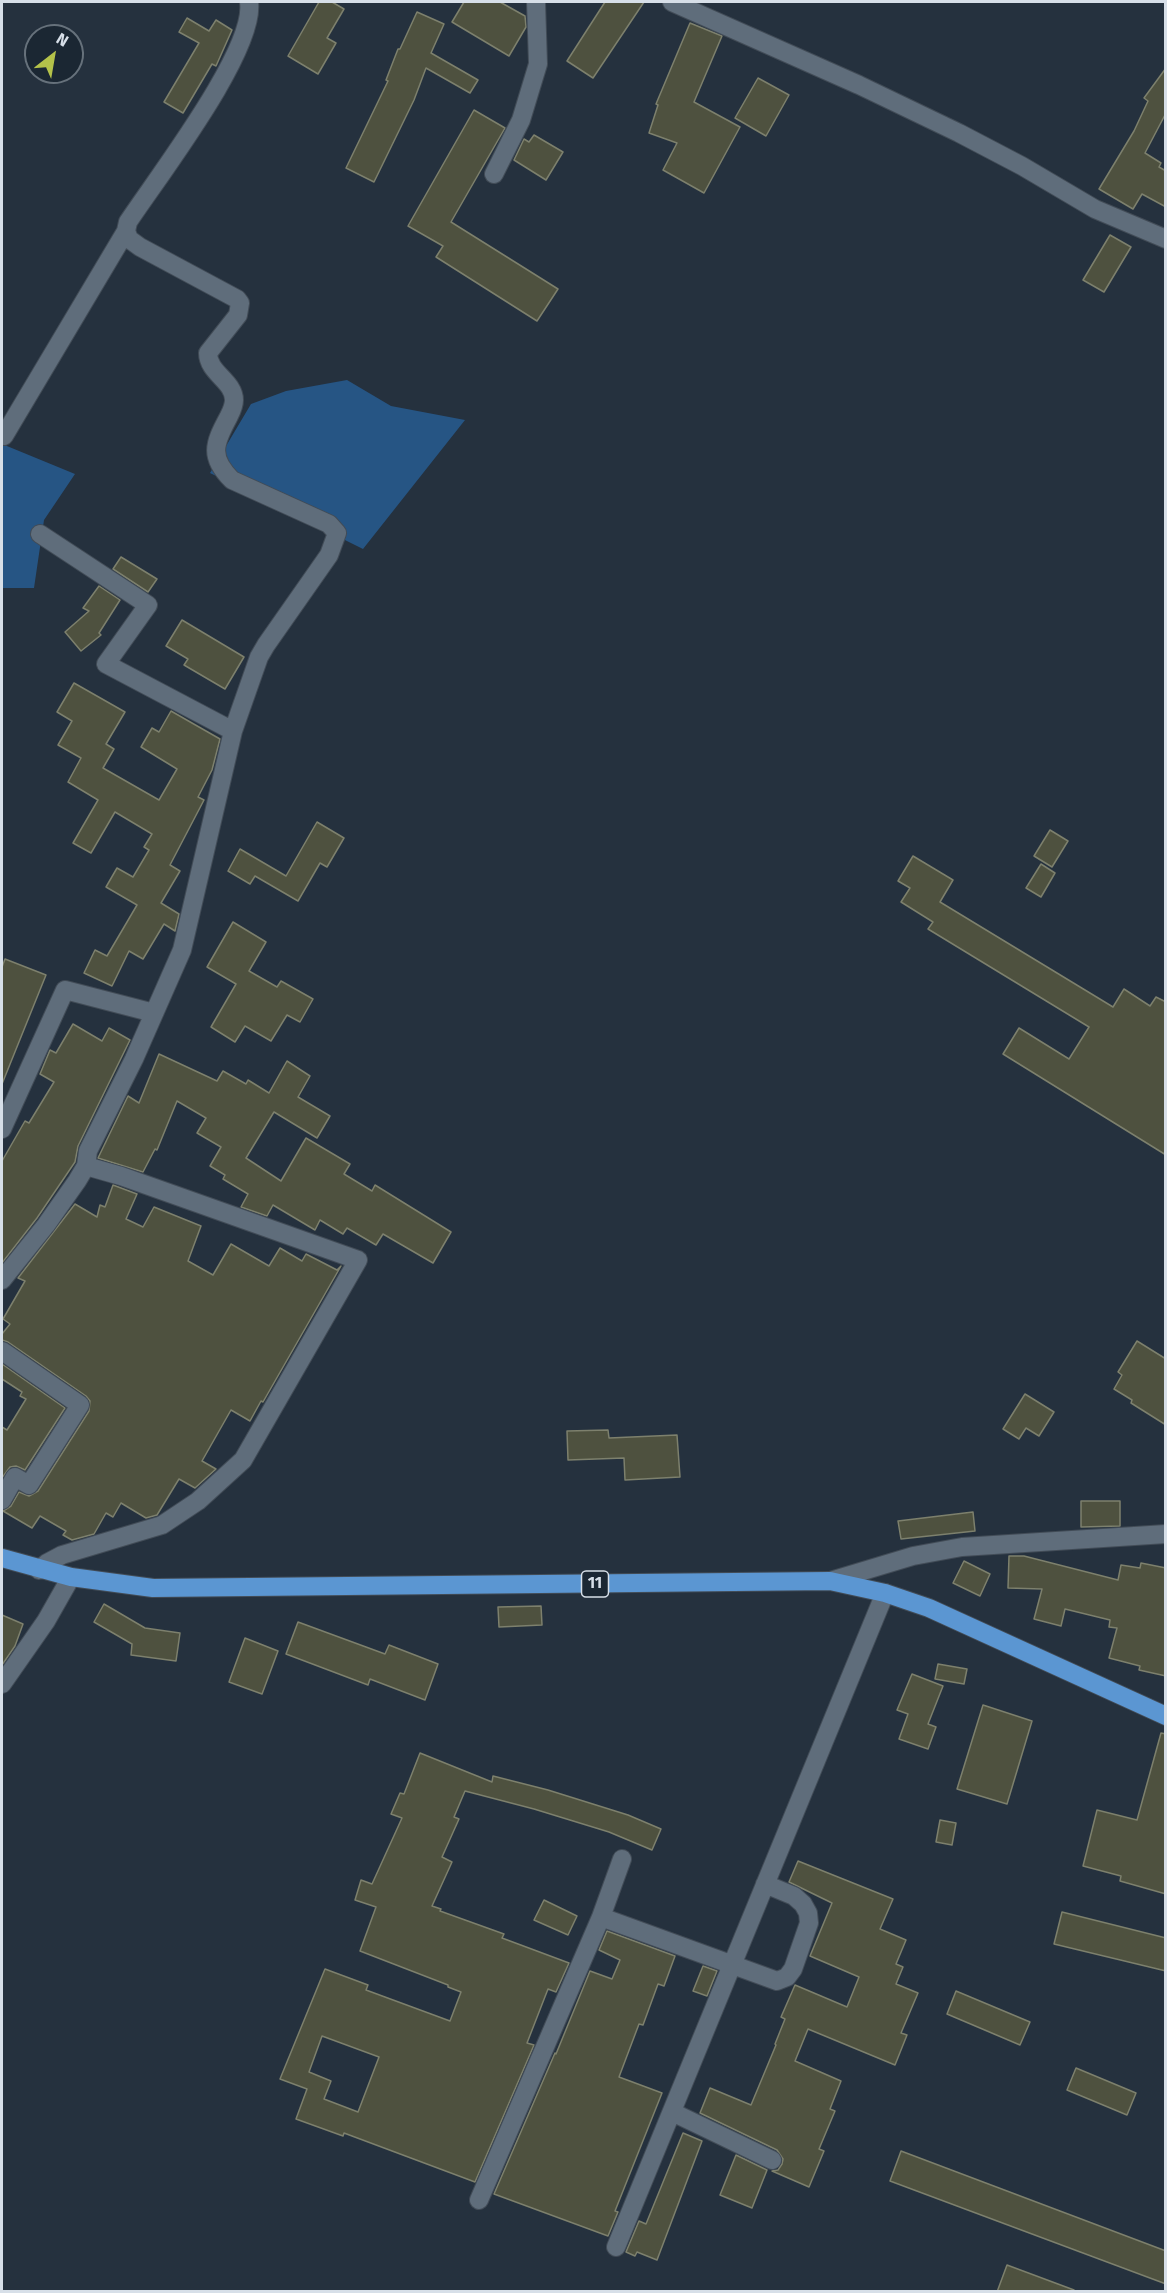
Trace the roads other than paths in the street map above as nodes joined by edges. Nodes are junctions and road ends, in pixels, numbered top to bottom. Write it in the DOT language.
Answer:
graph roads {
  1 [pos="249,2"];
  2 [pos="536,2"];
  3 [pos="672,2"];
  4 [pos="494,174"];
  5 [pos="126,231"];
  6 [pos="1164,234"];
  7 [pos="4,435"];
  8 [pos="40,534"];
  9 [pos="233,731"];
  10 [pos="154,1013"];
  11 [pos="2,1129"];
  12 [pos="86,1166"];
  13 [pos="2,1280"];
  14 [pos="2,1351"];
  15 [pos="2,1500"];
  16 [pos="1166,1534"];
  17 [pos="2,1558"];
  18 [pos="39,1570"];
  19 [pos="71,1577"];
  20 [pos="830,1581"];
  21 [pos="885,1593"];
  22 [pos="2,1684"];
  23 [pos="1166,1716"];
  24 [pos="622,1859"];
  25 [pos="765,1884"];
  26 [pos="601,1917"];
  27 [pos="733,1964"];
  28 [pos="672,2112"];
  29 [pos="772,2160"];
  30 [pos="479,2200"];
  31 [pos="616,2247"];
  1 -- 5 [label="street"];
  2 -- 4 [label="street"];
  3 -- 6 [label="street"];
  5 -- 7 [label="street"];
  5 -- 9 [label="street"];
  8 -- 9 [label="street"];
  9 -- 10 [label="street"];
  10 -- 11 [label="street"];
  10 -- 12 [label="street"];
  12 -- 13 [label="street"];
  12 -- 18 [label="street"];
  14 -- 15 [label="street"];
  16 -- 20 [label="street"];
  17 -- 18 [label="highway, 11"];
  18 -- 19 [label="highway, 11"];
  19 -- 20 [label="highway, 11"];
  19 -- 22 [label="street"];
  20 -- 21 [label="highway, 11"];
  21 -- 23 [label="highway, 11"];
  21 -- 25 [label="street"];
  24 -- 26 [label="street"];
  25 -- 27 [label="street"];
  25 -- 27 [label="street"];
  26 -- 27 [label="street"];
  26 -- 30 [label="street"];
  27 -- 28 [label="street"];
  28 -- 29 [label="street"];
  28 -- 31 [label="street"];
}
